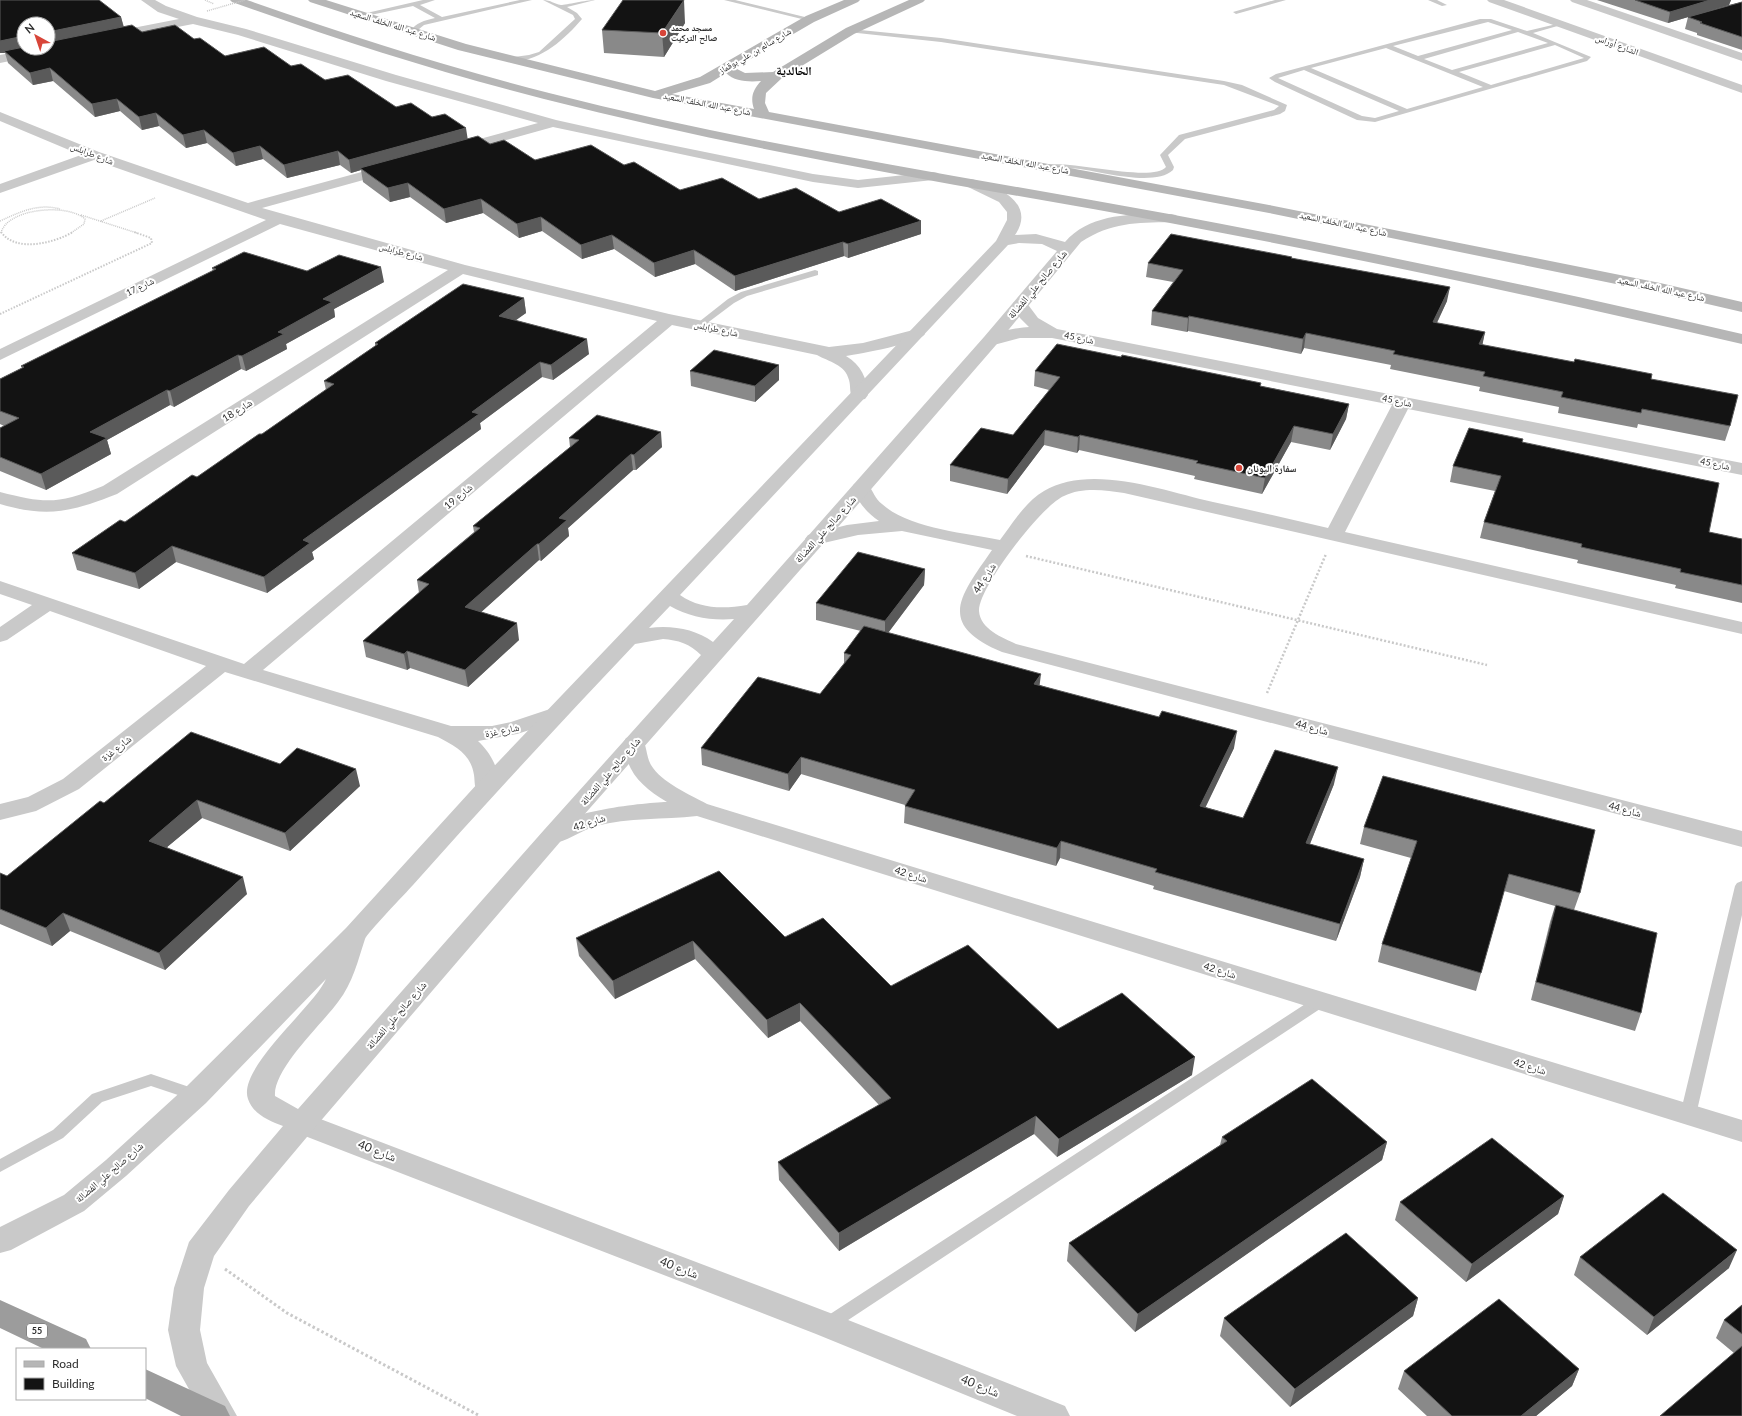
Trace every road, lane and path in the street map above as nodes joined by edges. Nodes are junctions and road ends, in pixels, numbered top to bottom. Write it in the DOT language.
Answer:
graph roads {
  1 [pos="147,0"];
  2 [pos="236,0"];
  3 [pos="246,0"];
  4 [pos="314,0"];
  5 [pos="399,0"];
  6 [pos="432,0"];
  7 [pos="529,0"];
  8 [pos="546,0"];
  9 [pos="592,0"];
  10 [pos="727,0"];
  11 [pos="854,0"];
  12 [pos="919,0"];
  13 [pos="1283,0"];
  14 [pos="1431,0"];
  15 [pos="1493,0"];
  16 [pos="1576,0"];
  17 [pos="415,4"];
  18 [pos="1444,5"];
  19 [pos="560,7"];
  20 [pos="208,11"];
  21 [pos="1236,12"];
  22 [pos="361,15"];
  23 [pos="440,18"];
  24 [pos="810,19"];
  25 [pos="193,20"];
  26 [pos="1559,24"];
  27 [pos="1684,24"];
  28 [pos="1663,30"];
  29 [pos="850,31"];
  30 [pos="1523,31"];
  31 [pos="413,32"];
  32 [pos="100,39"];
  33 [pos="1555,43"];
  34 [pos="1386,46"];
  35 [pos="462,47"];
  36 [pos="16,56"];
  37 [pos="1742,57"];
  38 [pos="1418,58"];
  39 [pos="0,59"];
  40 [pos="512,60"];
  41 [pos="419,61"];
  42 [pos="728,68"];
  43 [pos="1304,68"];
  44 [pos="1452,72"];
  45 [pos="777,75"];
  46 [pos="474,77"];
  47 [pos="1490,87"];
  48 [pos="1742,89"];
  49 [pos="653,94"];
  50 [pos="1406,112"];
  51 [pos="0,116"];
  52 [pos="765,116"];
  53 [pos="553,123"];
  54 [pos="446,153"];
  55 [pos="94,155"];
  56 [pos="408,163"];
  57 [pos="1045,167"];
  58 [pos="933,176"];
  59 [pos="971,182"];
  60 [pos="185,186"];
  61 [pos="0,188"];
  62 [pos="247,208"];
  63 [pos="62,210"];
  64 [pos="81,215"];
  65 [pos="12,216"];
  66 [pos="17,217"];
  67 [pos="1171,218"];
  68 [pos="279,219"];
  69 [pos="0,221"];
  70 [pos="100,221"];
  71 [pos="1376,231"];
  72 [pos="1003,242"];
  73 [pos="1444,245"];
  74 [pos="1066,250"];
  75 [pos="1356,254"];
  76 [pos="461,269"];
  77 [pos="815,273"];
  78 [pos="1445,273"];
  79 [pos="1020,305"];
  80 [pos="1742,307"];
  81 [pos="0,314"];
  82 [pos="668,319"];
  83 [pos="699,325"];
  84 [pos="1052,333"];
  85 [pos="917,334"];
  86 [pos="1742,339"];
  87 [pos="990,341"];
  88 [pos="813,349"];
  89 [pos="0,355"];
  90 [pos="859,395"];
  91 [pos="1403,402"];
  92 [pos="1742,469"];
  93 [pos="861,488"];
  94 [pos="0,498"];
  95 [pos="908,527"];
  96 [pos="1334,535"];
  97 [pos="815,539"];
  98 [pos="1003,549"];
  99 [pos="0,588"];
  100 [pos="668,596"];
  101 [pos="46,605"];
  102 [pos="752,610"];
  103 [pos="1298,619"];
  104 [pos="1742,628"];
  105 [pos="0,636"];
  106 [pos="628,639"];
  107 [pos="713,655"];
  108 [pos="222,664"];
  109 [pos="1486,665"];
  110 [pos="247,672"];
  111 [pos="1258,713"];
  112 [pos="556,714"];
  113 [pos="446,732"];
  114 [pos="634,743"];
  115 [pos="486,788"];
  116 [pos="699,809"];
  117 [pos="0,812"];
  118 [pos="552,836"];
  119 [pos="1742,839"];
  120 [pos="1742,886"];
  121 [pos="355,934"];
  122 [pos="1321,1001"];
  123 [pos="196,1095"];
  124 [pos="1688,1114"];
  125 [pos="302,1123"];
  126 [pos="1742,1131"];
  127 [pos="0,1166"];
  128 [pos="0,1241"];
  129 [pos="200,1251"];
  130 [pos="0,1313"];
  131 [pos="827,1325"];
  132 [pos="73,1348"];
  133 [pos="146,1383"];
  134 [pos="214,1416"];
  135 [pos="221,1416"];
  136 [pos="480,1416"];
  137 [pos="1054,1416"];
  1 -- 25 [label="street"];
  2 -- 41 [label="main road"];
  3 -- 20 [label="path, bridge"];
  4 -- 22 [label="main road, شارع عبد الله الخلف السعيد"];
  5 -- 17 [label="lane"];
  6 -- 17 [label="lane"];
  7 -- 23 [label="lane"];
  8 -- 19 [label="lane"];
  9 -- 19 [label="lane"];
  10 -- 24 [label="lane"];
  11 -- 24 [label="main road, شارع سالم بن علي بوقماز"];
  12 -- 29 [label="main road"];
  13 -- 21 [label="lane"];
  14 -- 18 [label="lane"];
  15 -- 26 [label="street, الشارع أوراس"];
  16 -- 28 [label="street"];
  17 -- 22 [label="lane"];
  17 -- 23 [label="lane"];
  19 -- 40 [label="lane"];
  22 -- 31 [label="main road, شارع عبد الله الخلف السعيد"];
  23 -- 31 [label="lane"];
  24 -- 42 [label="main road, شارع سالم بن علي بوقماز"];
  25 -- 32 [label="street"];
  25 -- 53 [label="street"];
  26 -- 30 [label="lane"];
  26 -- 48 [label="street, الشارع أوراس"];
  27 -- 28 [label="street"];
  28 -- 37 [label="street"];
  29 -- 45 [label="main road"];
  29 -- 57 [label="lane"];
  30 -- 33 [label="lane"];
  30 -- 34 [label="lane"];
  30 -- 38 [label="lane"];
  31 -- 35 [label="main road, شارع عبد الله الخلف السعيد"];
  33 -- 44 [label="lane"];
  33 -- 47 [label="lane"];
  34 -- 38 [label="lane"];
  34 -- 43 [label="lane"];
  35 -- 40 [label="main road, شارع عبد الله الخلف السعيد"];
  35 -- 41 [label="main road"];
  36 -- 39 [label="street"];
  38 -- 44 [label="lane"];
  40 -- 46 [label="main road"];
  40 -- 49 [label="main road, شارع عبد الله الخلف السعيد"];
  41 -- 46 [label="main road"];
  42 -- 45 [label="main road"];
  42 -- 49 [label="main road, شارع سالم بن علي بوقماز"];
  43 -- 50 [label="lane"];
  43 -- 50 [label="lane"];
  44 -- 47 [label="lane"];
  45 -- 52 [label="main road"];
  46 -- 58 [label="main road"];
  47 -- 50 [label="lane"];
  49 -- 52 [label="main road, شارع عبد الله الخلف السعيد"];
  51 -- 55 [label="street, شارع طرابلس"];
  52 -- 57 [label="main road, شارع عبد الله الخلف السعيد"];
  53 -- 54 [label="street"];
  53 -- 58 [label="street"];
  55 -- 60 [label="street, شارع طرابلس"];
  55 -- 61 [label="street"];
  56 -- 62 [label="street"];
  57 -- 71 [label="main road, شارع عبد الله الخلف السعيد"];
  58 -- 59 [label="main road"];
  59 -- 67 [label="main road"];
  59 -- 72 [label="street, شارع صالح علي الفضالة"];
  60 -- 62 [label="street, شارع طرابلس"];
  60 -- 70 [label="path"];
  62 -- 68 [label="street, شارع طرابلس"];
  63 -- 64 [label="path"];
  63 -- 65 [label="path"];
  63 -- 66 [label="path"];
  64 -- 66 [label="path"];
  64 -- 70 [label="path"];
  65 -- 66 [label="path"];
  65 -- 69 [label="path"];
  67 -- 74 [label="street, شارع صالح علي الفضالة"];
  67 -- 75 [label="main road"];
  68 -- 76 [label="street, شارع طرابلس"];
  68 -- 89 [label="street, شارع 17"];
  70 -- 81 [label="path"];
  71 -- 73 [label="main road, شارع عبد الله الخلف السعيد"];
  71 -- 75 [label="main road"];
  72 -- 74 [label="street"];
  72 -- 85 [label="street, شارع صالح علي الفضالة"];
  73 -- 78 [label="main road"];
  73 -- 80 [label="main road, شارع عبد الله الخلف السعيد"];
  74 -- 79 [label="street, شارع صالح علي الفضالة"];
  75 -- 78 [label="main road"];
  76 -- 82 [label="street, شارع طرابلس"];
  76 -- 94 [label="street, شارع 18"];
  77 -- 83 [label="lane"];
  78 -- 86 [label="main road"];
  79 -- 84 [label="street, شارع 45"];
  79 -- 87 [label="street, شارع صالح علي الفضالة"];
  82 -- 83 [label="street, شارع طرابلس"];
  82 -- 110 [label="street, شارع 19"];
  83 -- 88 [label="street, شارع طرابلس"];
  84 -- 87 [label="street, شارع 45"];
  84 -- 91 [label="street, شارع 45"];
  85 -- 88 [label="street, شارع طرابلس"];
  85 -- 90 [label="street, شارع صالح علي الفضالة"];
  87 -- 93 [label="street, شارع صالح علي الفضالة"];
  88 -- 90 [label="street, شارع طرابلس"];
  90 -- 100 [label="street, شارع صالح علي الفضالة"];
  91 -- 92 [label="street, شارع 45"];
  91 -- 96 [label="street"];
  93 -- 95 [label="street"];
  93 -- 97 [label="street, شارع صالح علي الفضالة"];
  95 -- 97 [label="street"];
  95 -- 98 [label="street"];
  96 -- 98 [label="street, شارع 44"];
  96 -- 103 [label="path"];
  96 -- 104 [label="street, شارع 44"];
  97 -- 102 [label="street, شارع صالح علي الفضالة"];
  98 -- 103 [label="path"];
  98 -- 111 [label="street, شارع 44"];
  99 -- 101 [label="street, شارع غزة"];
  100 -- 102 [label="street"];
  100 -- 106 [label="street, شارع صالح علي الفضالة"];
  101 -- 105 [label="street"];
  101 -- 108 [label="street, شارع غزة"];
  102 -- 107 [label="street, شارع صالح علي الفضالة"];
  103 -- 109 [label="path"];
  103 -- 111 [label="path"];
  106 -- 107 [label="street"];
  106 -- 112 [label="street, شارع صالح علي الفضالة"];
  107 -- 114 [label="street, شارع صالح علي الفضالة"];
  108 -- 110 [label="street, شارع غزة"];
  108 -- 117 [label="street, شارع غزة"];
  110 -- 113 [label="street, شارع غزة"];
  111 -- 119 [label="street, شارع 44"];
  112 -- 113 [label="street, شارع غزة"];
  112 -- 115 [label="street, شارع صالح علي الفضالة"];
  113 -- 115 [label="street, شارع غزة"];
  114 -- 116 [label="street, شارع 42"];
  114 -- 118 [label="street, شارع صالح علي الفضالة"];
  115 -- 121 [label="street, شارع صالح علي الفضالة"];
  116 -- 118 [label="street, شارع 42"];
  116 -- 122 [label="street, شارع 42"];
  118 -- 125 [label="street, شارع صالح علي الفضالة"];
  120 -- 124 [label="lane"];
  121 -- 123 [label="street, شارع صالح علي الفضالة"];
  121 -- 125 [label="street, شارع 40"];
  122 -- 124 [label="street, شارع 42"];
  122 -- 131 [label="lane"];
  123 -- 127 [label="lane"];
  123 -- 128 [label="street, شارع صالح علي الفضالة"];
  124 -- 126 [label="street, شارع 42"];
  125 -- 129 [label="street, شارع صالح علي الفضالة"];
  125 -- 131 [label="street, شارع 40"];
  129 -- 135 [label="street, شارع صالح علي الفضالة"];
  129 -- 136 [label="path"];
  130 -- 132 [label="highway, 55"];
  131 -- 137 [label="street, شارع 40"];
  133 -- 134 [label="highway"];
}
